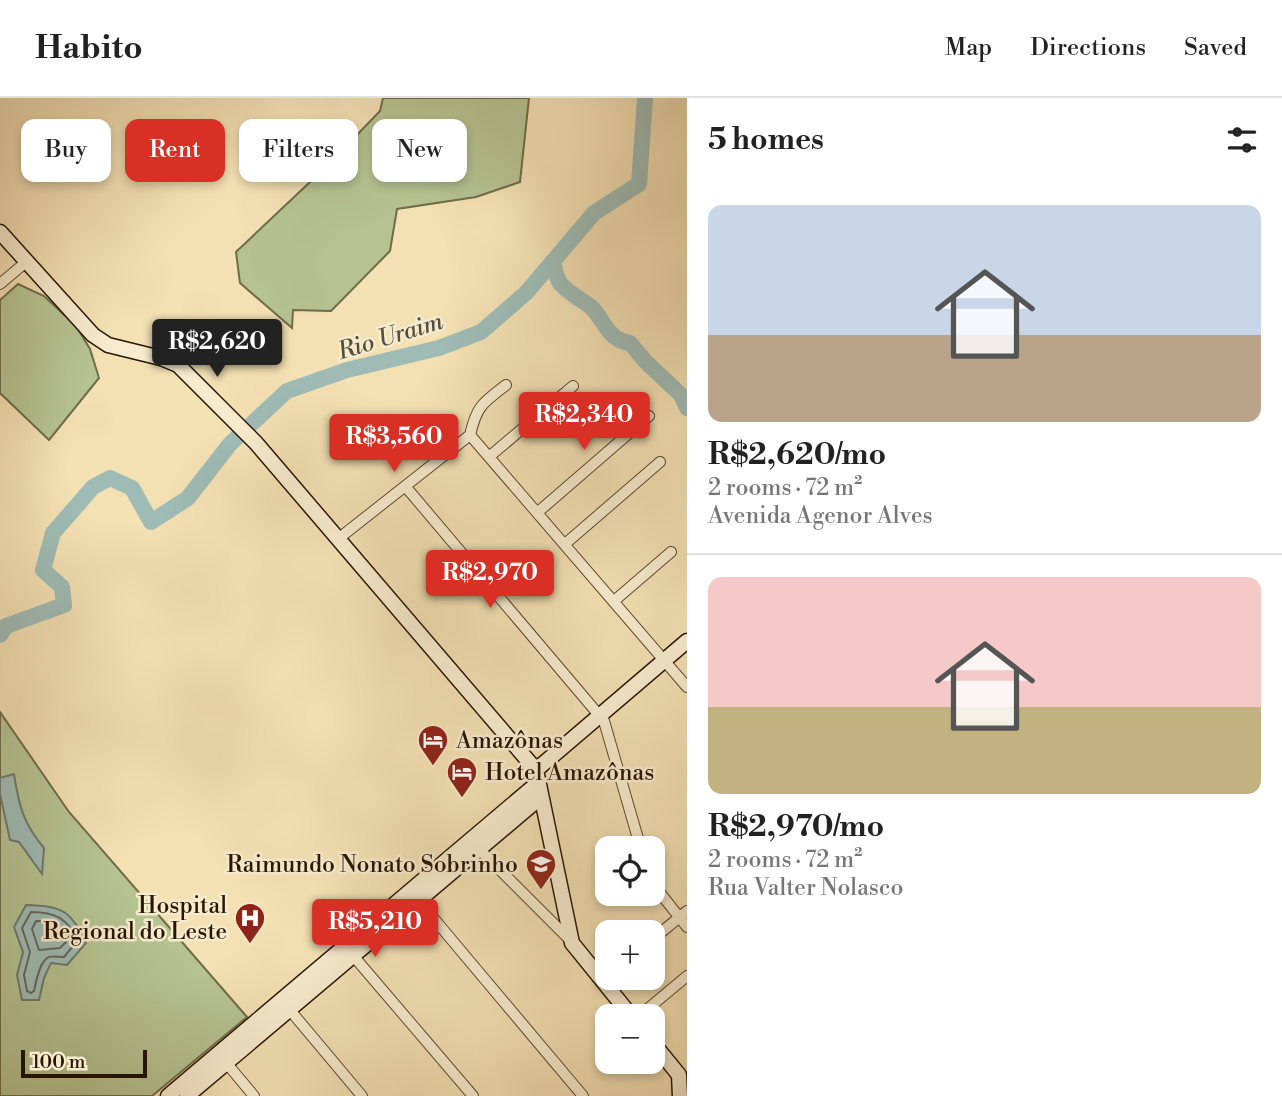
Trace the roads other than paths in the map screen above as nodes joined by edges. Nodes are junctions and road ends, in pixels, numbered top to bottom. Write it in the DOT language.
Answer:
graph roads {
  1 [pos="0,232"];
  2 [pos="26,262"];
  3 [pos="0,284"];
  4 [pos="506,385"];
  5 [pos="573,386"];
  6 [pos="649,416"];
  7 [pos="470,435"];
  8 [pos="490,456"];
  9 [pos="660,463"];
  10 [pos="405,486"];
  11 [pos="538,512"];
  12 [pos="338,539"];
  13 [pos="565,544"];
  14 [pos="671,552"];
  15 [pos="614,601"];
  16 [pos="687,641"];
  17 [pos="664,660"];
  18 [pos="687,687"];
  19 [pos="600,715"];
  20 [pos="539,783"];
  21 [pos="637,836"];
  22 [pos="475,844"];
  23 [pos="665,896"];
  24 [pos="419,901"];
  25 [pos="683,914"];
  26 [pos="687,927"];
  27 [pos="665,929"];
  28 [pos="572,943"];
  29 [pos="349,951"];
  30 [pos="595,967"];
  31 [pos="687,976"];
  32 [pos="654,1004"];
  33 [pos="289,1009"];
  34 [pos="665,1054"];
  35 [pos="222,1058"];
  36 [pos="683,1070"];
  37 [pos="168,1096"];
  38 [pos="187,1096"];
  39 [pos="254,1096"];
  40 [pos="362,1096"];
  41 [pos="473,1096"];
  42 [pos="583,1096"];
  43 [pos="680,1096"];
  1 -- 2 [label="street"];
  2 -- 3 [label="street"];
  2 -- 12 [label="street"];
  4 -- 7 [label="street"];
  5 -- 8 [label="street"];
  6 -- 11 [label="street"];
  7 -- 8 [label="street"];
  7 -- 10 [label="street"];
  8 -- 11 [label="street"];
  9 -- 13 [label="street"];
  10 -- 12 [label="street"];
  10 -- 19 [label="street"];
  11 -- 13 [label="street"];
  12 -- 20 [label="street"];
  13 -- 15 [label="street"];
  14 -- 15 [label="street"];
  15 -- 17 [label="street"];
  16 -- 17 [label="street"];
  17 -- 18 [label="street"];
  17 -- 19 [label="street"];
  19 -- 20 [label="street"];
  19 -- 21 [label="street"];
  20 -- 22 [label="street"];
  20 -- 28 [label="street"];
  22 -- 24 [label="street"];
  22 -- 28 [label="street"];
  22 -- 29 [label="street"];
  23 -- 25 [label="street"];
  24 -- 29 [label="street"];
  24 -- 42 [label="street"];
  25 -- 26 [label="street"];
  25 -- 27 [label="street"];
  28 -- 30 [label="street"];
  29 -- 33 [label="street"];
  29 -- 35 [label="street"];
  29 -- 41 [label="street"];
  31 -- 32 [label="street"];
  33 -- 35 [label="street"];
  33 -- 40 [label="street"];
  34 -- 36 [label="street"];
  35 -- 37 [label="street"];
  35 -- 38 [label="street"];
  35 -- 39 [label="street"];
  36 -- 43 [label="street"];
}
